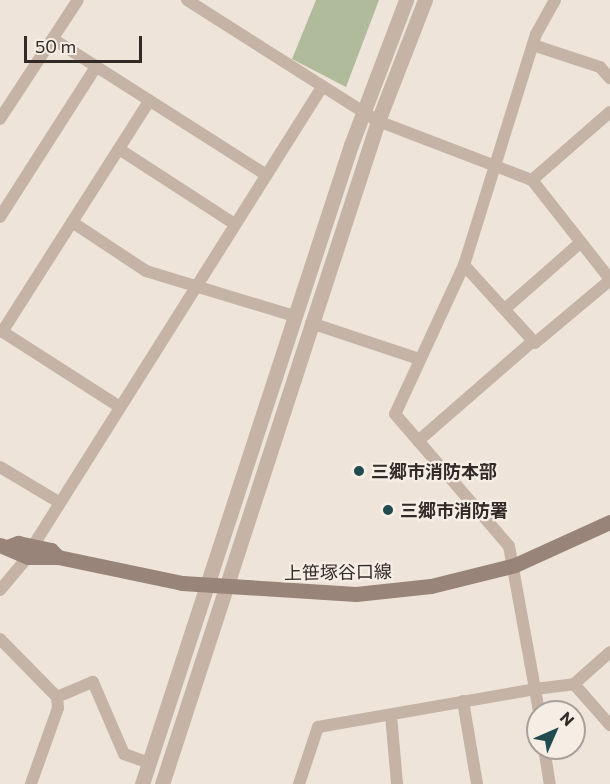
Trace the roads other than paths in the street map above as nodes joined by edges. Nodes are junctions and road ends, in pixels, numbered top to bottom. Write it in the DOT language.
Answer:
graph roads {
  1 [pos="78,0"];
  2 [pos="187,0"];
  3 [pos="406,0"];
  4 [pos="425,0"];
  5 [pos="555,0"];
  6 [pos="53,39"];
  7 [pos="534,45"];
  8 [pos="96,67"];
  9 [pos="610,78"];
  10 [pos="322,87"];
  11 [pos="149,101"];
  12 [pos="364,107"];
  13 [pos="610,112"];
  14 [pos="0,119"];
  15 [pos="378,121"];
  16 [pos="119,149"];
  17 [pos="494,165"];
  18 [pos="265,174"];
  19 [pos="532,180"];
  20 [pos="0,217"];
  21 [pos="72,222"];
  22 [pos="233,223"];
  23 [pos="580,243"];
  24 [pos="464,265"];
  25 [pos="610,280"];
  26 [pos="195,286"];
  27 [pos="506,308"];
  28 [pos="294,316"];
  29 [pos="311,323"];
  30 [pos="1,331"];
  31 [pos="533,341"];
  32 [pos="419,359"];
  33 [pos="117,405"];
  34 [pos="418,441"];
  35 [pos="0,467"];
  36 [pos="57,501"];
  37 [pos="610,522"];
  38 [pos="3,546"];
  39 [pos="30,551"];
  40 [pos="515,565"];
  41 [pos="205,585"];
  42 [pos="226,588"];
  43 [pos="0,590"];
  44 [pos="0,639"];
  45 [pos="610,652"];
  46 [pos="574,684"];
  47 [pos="535,689"];
  48 [pos="57,697"];
  49 [pos="536,700"];
  50 [pos="463,701"];
  51 [pos="391,715"];
  52 [pos="610,725"];
  53 [pos="546,760"];
  54 [pos="149,763"];
  55 [pos="31,784"];
  56 [pos="142,784"];
  57 [pos="162,784"];
  58 [pos="300,784"];
  59 [pos="397,784"];
  60 [pos="477,784"];
  61 [pos="550,784"];
  1 -- 6 [label="street"];
  2 -- 10 [label="street"];
  3 -- 12 [label="street"];
  4 -- 15 [label="street"];
  5 -- 7 [label="street"];
  6 -- 8 [label="street"];
  6 -- 14 [label="street"];
  7 -- 9 [label="street"];
  7 -- 17 [label="street"];
  8 -- 11 [label="street"];
  8 -- 20 [label="street"];
  10 -- 12 [label="street"];
  10 -- 18 [label="street"];
  11 -- 16 [label="street"];
  11 -- 18 [label="street"];
  12 -- 15 [label="street"];
  12 -- 28 [label="street"];
  13 -- 19 [label="street"];
  15 -- 17 [label="street"];
  15 -- 29 [label="street"];
  16 -- 21 [label="street"];
  16 -- 22 [label="street"];
  17 -- 19 [label="street"];
  17 -- 24 [label="street"];
  18 -- 22 [label="street"];
  19 -- 23 [label="street"];
  21 -- 26 [label="street"];
  21 -- 30 [label="street"];
  22 -- 26 [label="street"];
  23 -- 25 [label="street"];
  23 -- 27 [label="street"];
  24 -- 27 [label="street"];
  24 -- 32 [label="street"];
  25 -- 31 [label="street"];
  26 -- 28 [label="street"];
  26 -- 33 [label="street"];
  27 -- 31 [label="street"];
  28 -- 41 [label="street"];
  29 -- 32 [label="street"];
  29 -- 42 [label="street"];
  30 -- 33 [label="street"];
  31 -- 34 [label="street"];
  32 -- 34 [label="street"];
  33 -- 36 [label="street"];
  34 -- 40 [label="street"];
  35 -- 36 [label="street"];
  36 -- 39 [label="street"];
  37 -- 40 [label="main road, 上笹塚谷口線"];
  38 -- 39 [label="main road, 上笹塚谷口線"];
  39 -- 41 [label="main road, 上笹塚谷口線"];
  39 -- 43 [label="street"];
  40 -- 42 [label="main road, 上笹塚谷口線"];
  40 -- 47 [label="street"];
  41 -- 42 [label="main road, 上笹塚谷口線"];
  41 -- 54 [label="street"];
  42 -- 57 [label="street"];
  44 -- 48 [label="street"];
  45 -- 46 [label="street"];
  46 -- 47 [label="street"];
  46 -- 52 [label="street"];
  47 -- 49 [label="street"];
  47 -- 50 [label="street"];
  48 -- 54 [label="street"];
  48 -- 55 [label="street"];
  50 -- 51 [label="street"];
  50 -- 60 [label="street"];
  51 -- 58 [label="street"];
  51 -- 59 [label="street"];
  53 -- 61 [label="street"];
  54 -- 56 [label="street"];
}
